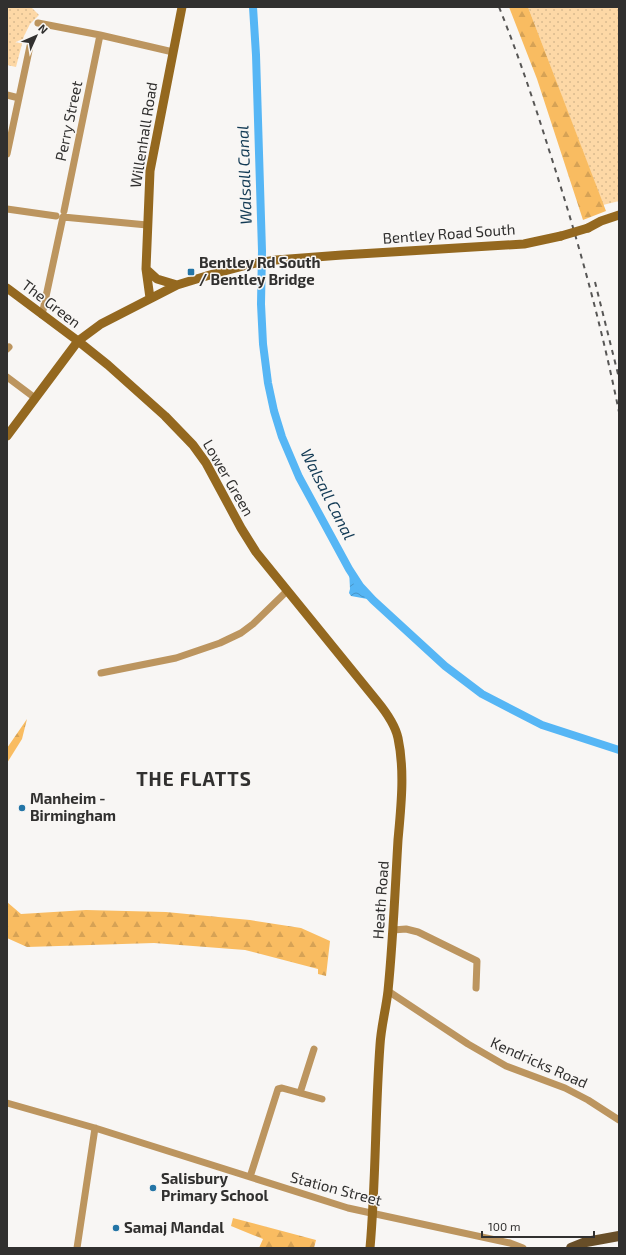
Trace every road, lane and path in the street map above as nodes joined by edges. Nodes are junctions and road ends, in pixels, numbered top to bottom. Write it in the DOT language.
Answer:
graph roads {
  1 [pos="182,7"];
  2 [pos="38,23"];
  3 [pos="100,35"];
  4 [pos="30,46"];
  5 [pos="173,52"];
  6 [pos="7,95"];
  7 [pos="19,98"];
  8 [pos="7,154"];
  9 [pos="7,209"];
  10 [pos="61,215"];
  11 [pos="619,215"];
  12 [pos="146,225"];
  13 [pos="146,269"];
  14 [pos="176,285"];
  15 [pos="7,288"];
  16 [pos="150,298"];
  17 [pos="42,315"];
  18 [pos="78,341"];
  19 [pos="7,377"];
  20 [pos="35,398"];
  21 [pos="7,436"];
  22 [pos="287,591"];
  23 [pos="102,673"];
  24 [pos="393,930"];
  25 [pos="476,988"];
  26 [pos="388,991"];
  27 [pos="314,1050"];
  28 [pos="300,1093"];
  29 [pos="322,1099"];
  30 [pos="7,1103"];
  31 [pos="619,1120"];
  32 [pos="95,1128"];
  33 [pos="250,1177"];
  34 [pos="373,1213"];
  35 [pos="619,1236"];
  36 [pos="77,1248"];
  37 [pos="370,1248"];
  38 [pos="523,1248"];
  39 [pos="572,1248"];
  1 -- 5 [label="street, Willenhall Road"];
  2 -- 3 [label="street"];
  3 -- 5 [label="street"];
  3 -- 10 [label="street, Perry Street"];
  4 -- 7 [label="street"];
  5 -- 12 [label="street, Willenhall Road"];
  6 -- 7 [label="street"];
  7 -- 8 [label="street"];
  9 -- 10 [label="street"];
  10 -- 12 [label="street"];
  10 -- 17 [label="street, Perry Street"];
  11 -- 14 [label="street, Bentley Road South, bridge"];
  12 -- 13 [label="street, Willenhall Road"];
  13 -- 14 [label="street"];
  13 -- 16 [label="street, Willenhall Road"];
  14 -- 16 [label="street"];
  15 -- 17 [label="street, The Green"];
  16 -- 18 [label="street"];
  17 -- 18 [label="street, The Green"];
  18 -- 20 [label="street"];
  18 -- 22 [label="street, Lower Green"];
  19 -- 20 [label="street"];
  20 -- 21 [label="street"];
  22 -- 23 [label="street"];
  22 -- 24 [label="street, Heath Road"];
  24 -- 25 [label="street"];
  24 -- 26 [label="street, Heath Road"];
  26 -- 31 [label="street, Kendricks Road"];
  26 -- 34 [label="street, Heath Road"];
  27 -- 28 [label="street"];
  28 -- 29 [label="street"];
  28 -- 33 [label="street"];
  30 -- 32 [label="street, Station Street"];
  32 -- 33 [label="street, Station Street"];
  32 -- 36 [label="street"];
  33 -- 34 [label="street, Station Street"];
  34 -- 37 [label="street, Heath Road"];
  34 -- 38 [label="street, Station Street"];
  35 -- 39 [label="main road"];
}
